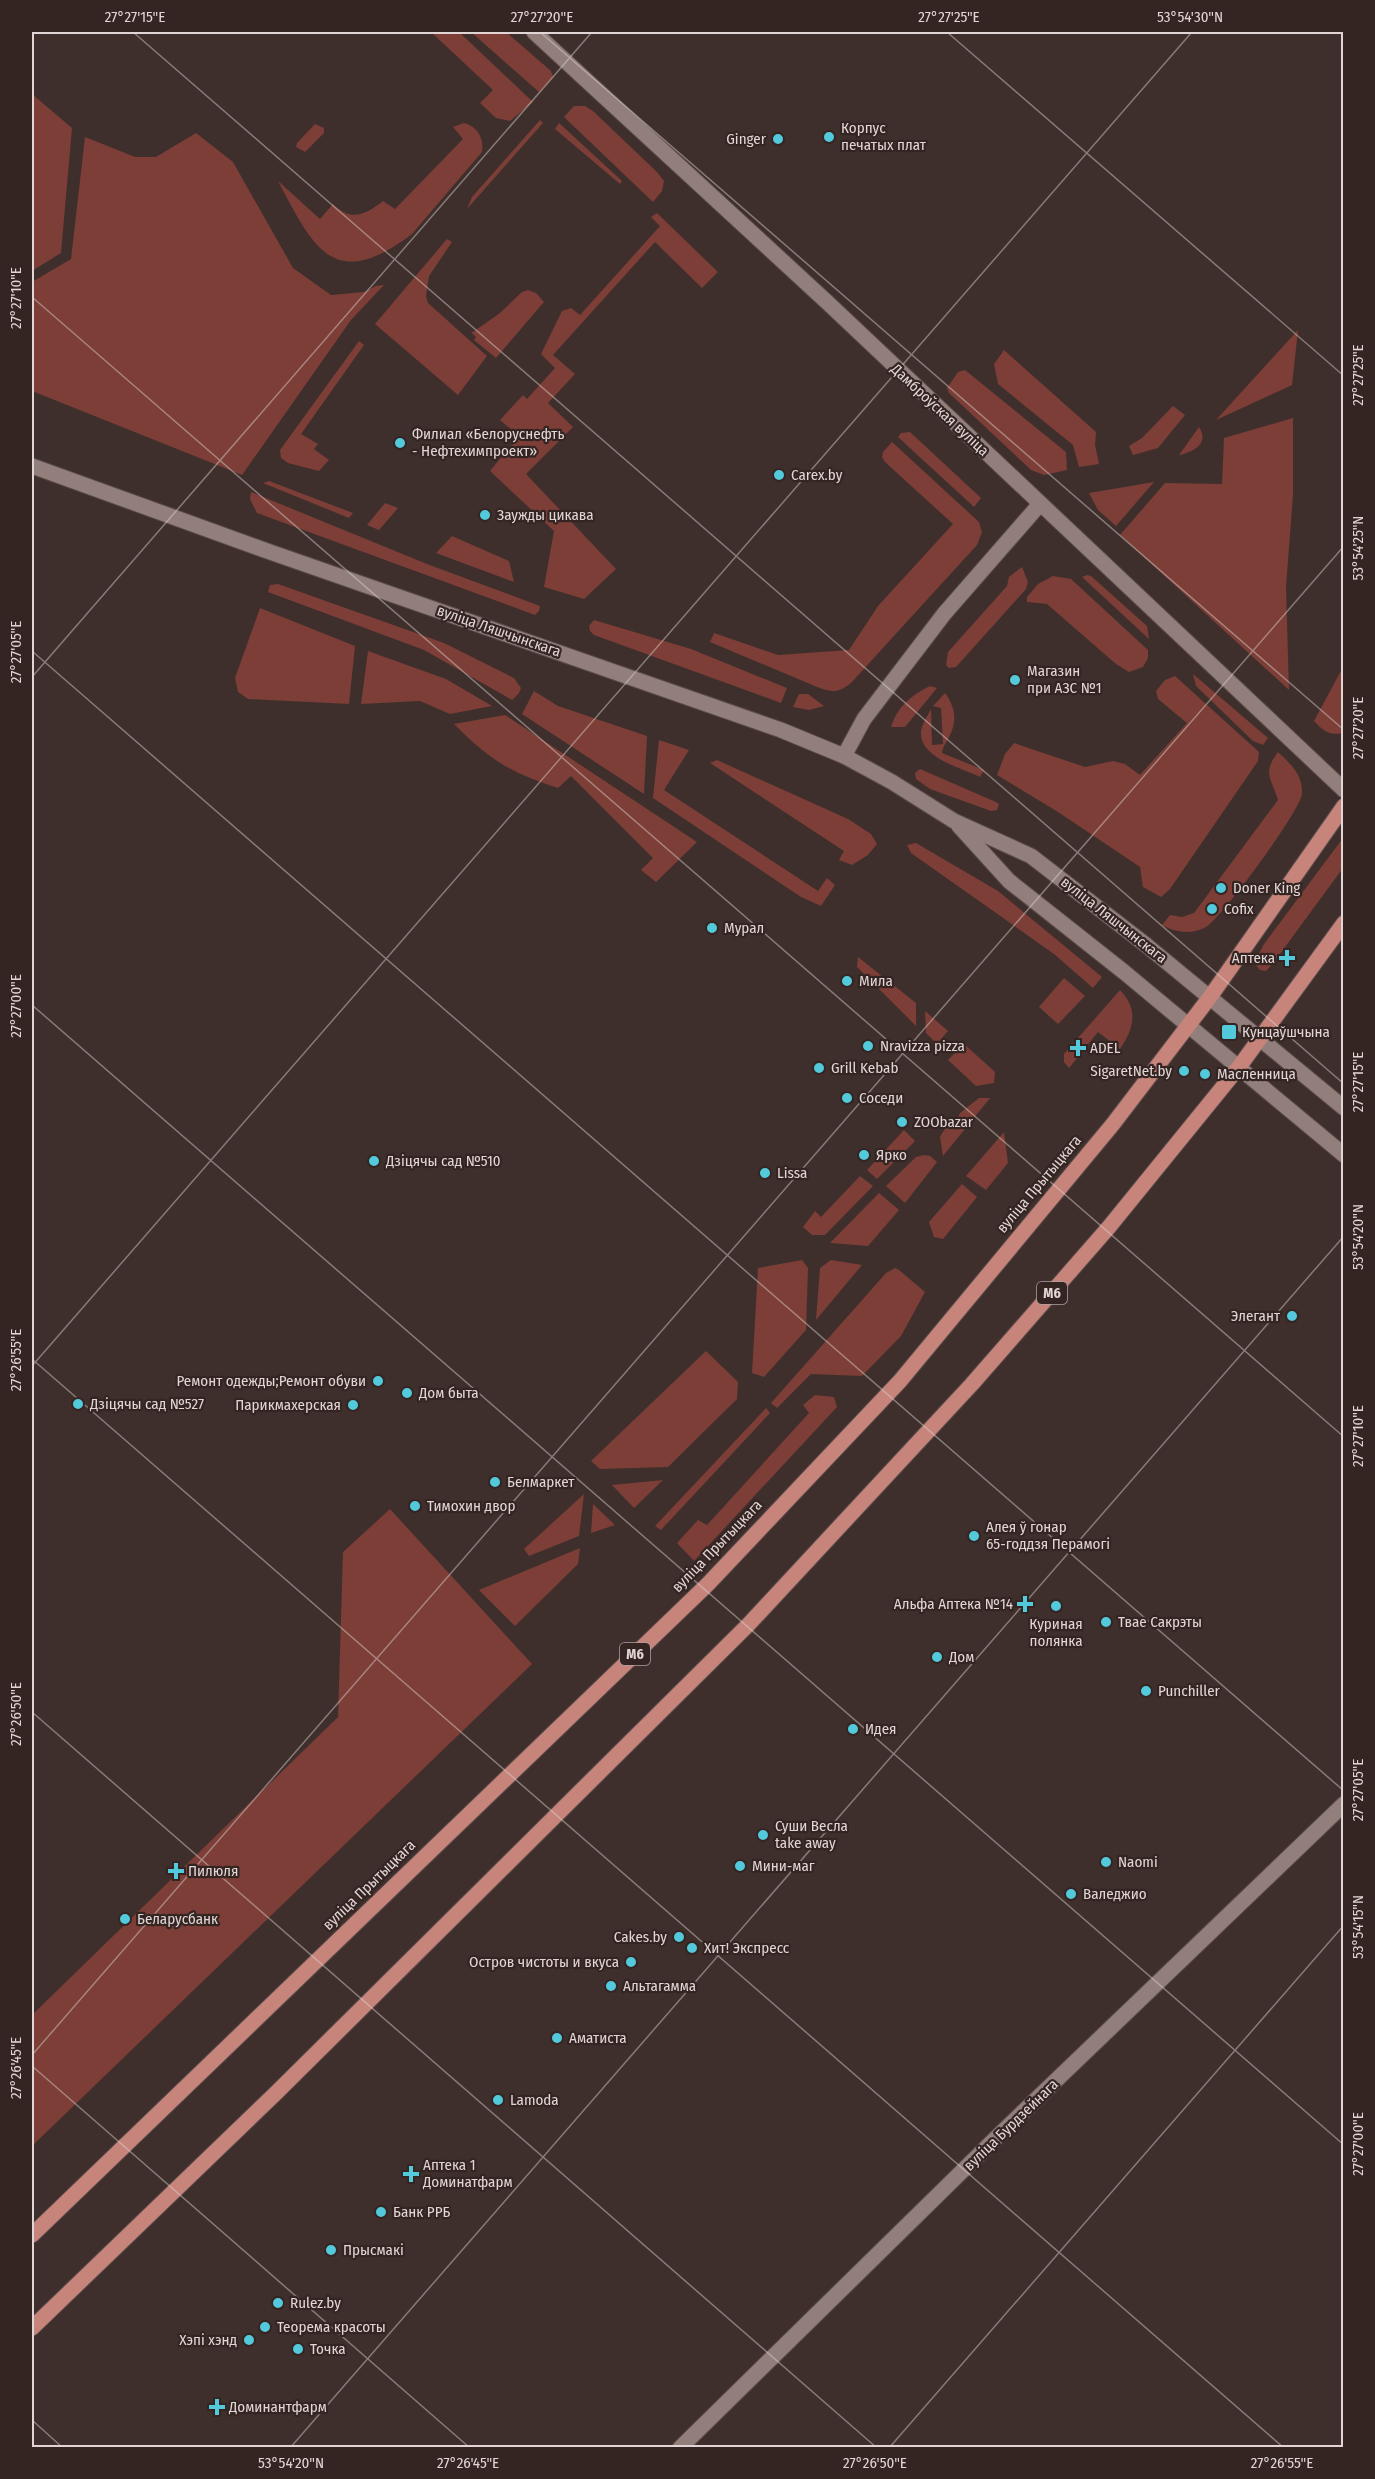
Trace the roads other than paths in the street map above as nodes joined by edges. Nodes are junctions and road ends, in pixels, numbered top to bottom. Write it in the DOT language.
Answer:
graph roads {
  1 [pos="534,32"];
  2 [pos="32,466"];
  3 [pos="1040,504"];
  4 [pos="844,756"];
  5 [pos="1344,790"];
  6 [pos="1344,806"];
  7 [pos="954,821"];
  8 [pos="1344,922"];
  9 [pos="1210,997"];
  10 [pos="1188,1027"];
  11 [pos="1261,1039"];
  12 [pos="1239,1068"];
  13 [pos="1344,1108"];
  14 [pos="1344,1155"];
  15 [pos="1344,1804"];
  16 [pos="32,2235"];
  17 [pos="32,2328"];
  18 [pos="680,2448"];
  1 -- 3 [label="street, Дамброўская вуліца"];
  2 -- 4 [label="street, вуліца Ляшчынскага"];
  3 -- 4 [label="street"];
  3 -- 5 [label="street, Дамброўская вуліца"];
  4 -- 7 [label="street, вуліца Ляшчынскага"];
  6 -- 9 [label="main road, вуліца Прытыцкага / М6"];
  7 -- 9 [label="street, вуліца Ляшчынскага"];
  7 -- 10 [label="street, вуліца Ляшчынскага"];
  8 -- 11 [label="main road, М6"];
  9 -- 10 [label="main road, вуліца Прытыцкага / М6"];
  9 -- 11 [label="street, вуліца Ляшчынскага"];
  10 -- 12 [label="street, вуліца Ляшчынскага"];
  10 -- 16 [label="main road, вуліца Прытыцкага / М6"];
  11 -- 12 [label="main road, М6"];
  11 -- 13 [label="street, вуліца Ляшчынскага"];
  12 -- 14 [label="street, вуліца Ляшчынскага"];
  12 -- 17 [label="main road, М6"];
  15 -- 18 [label="street, вуліца Бурдзейнага"];
}
